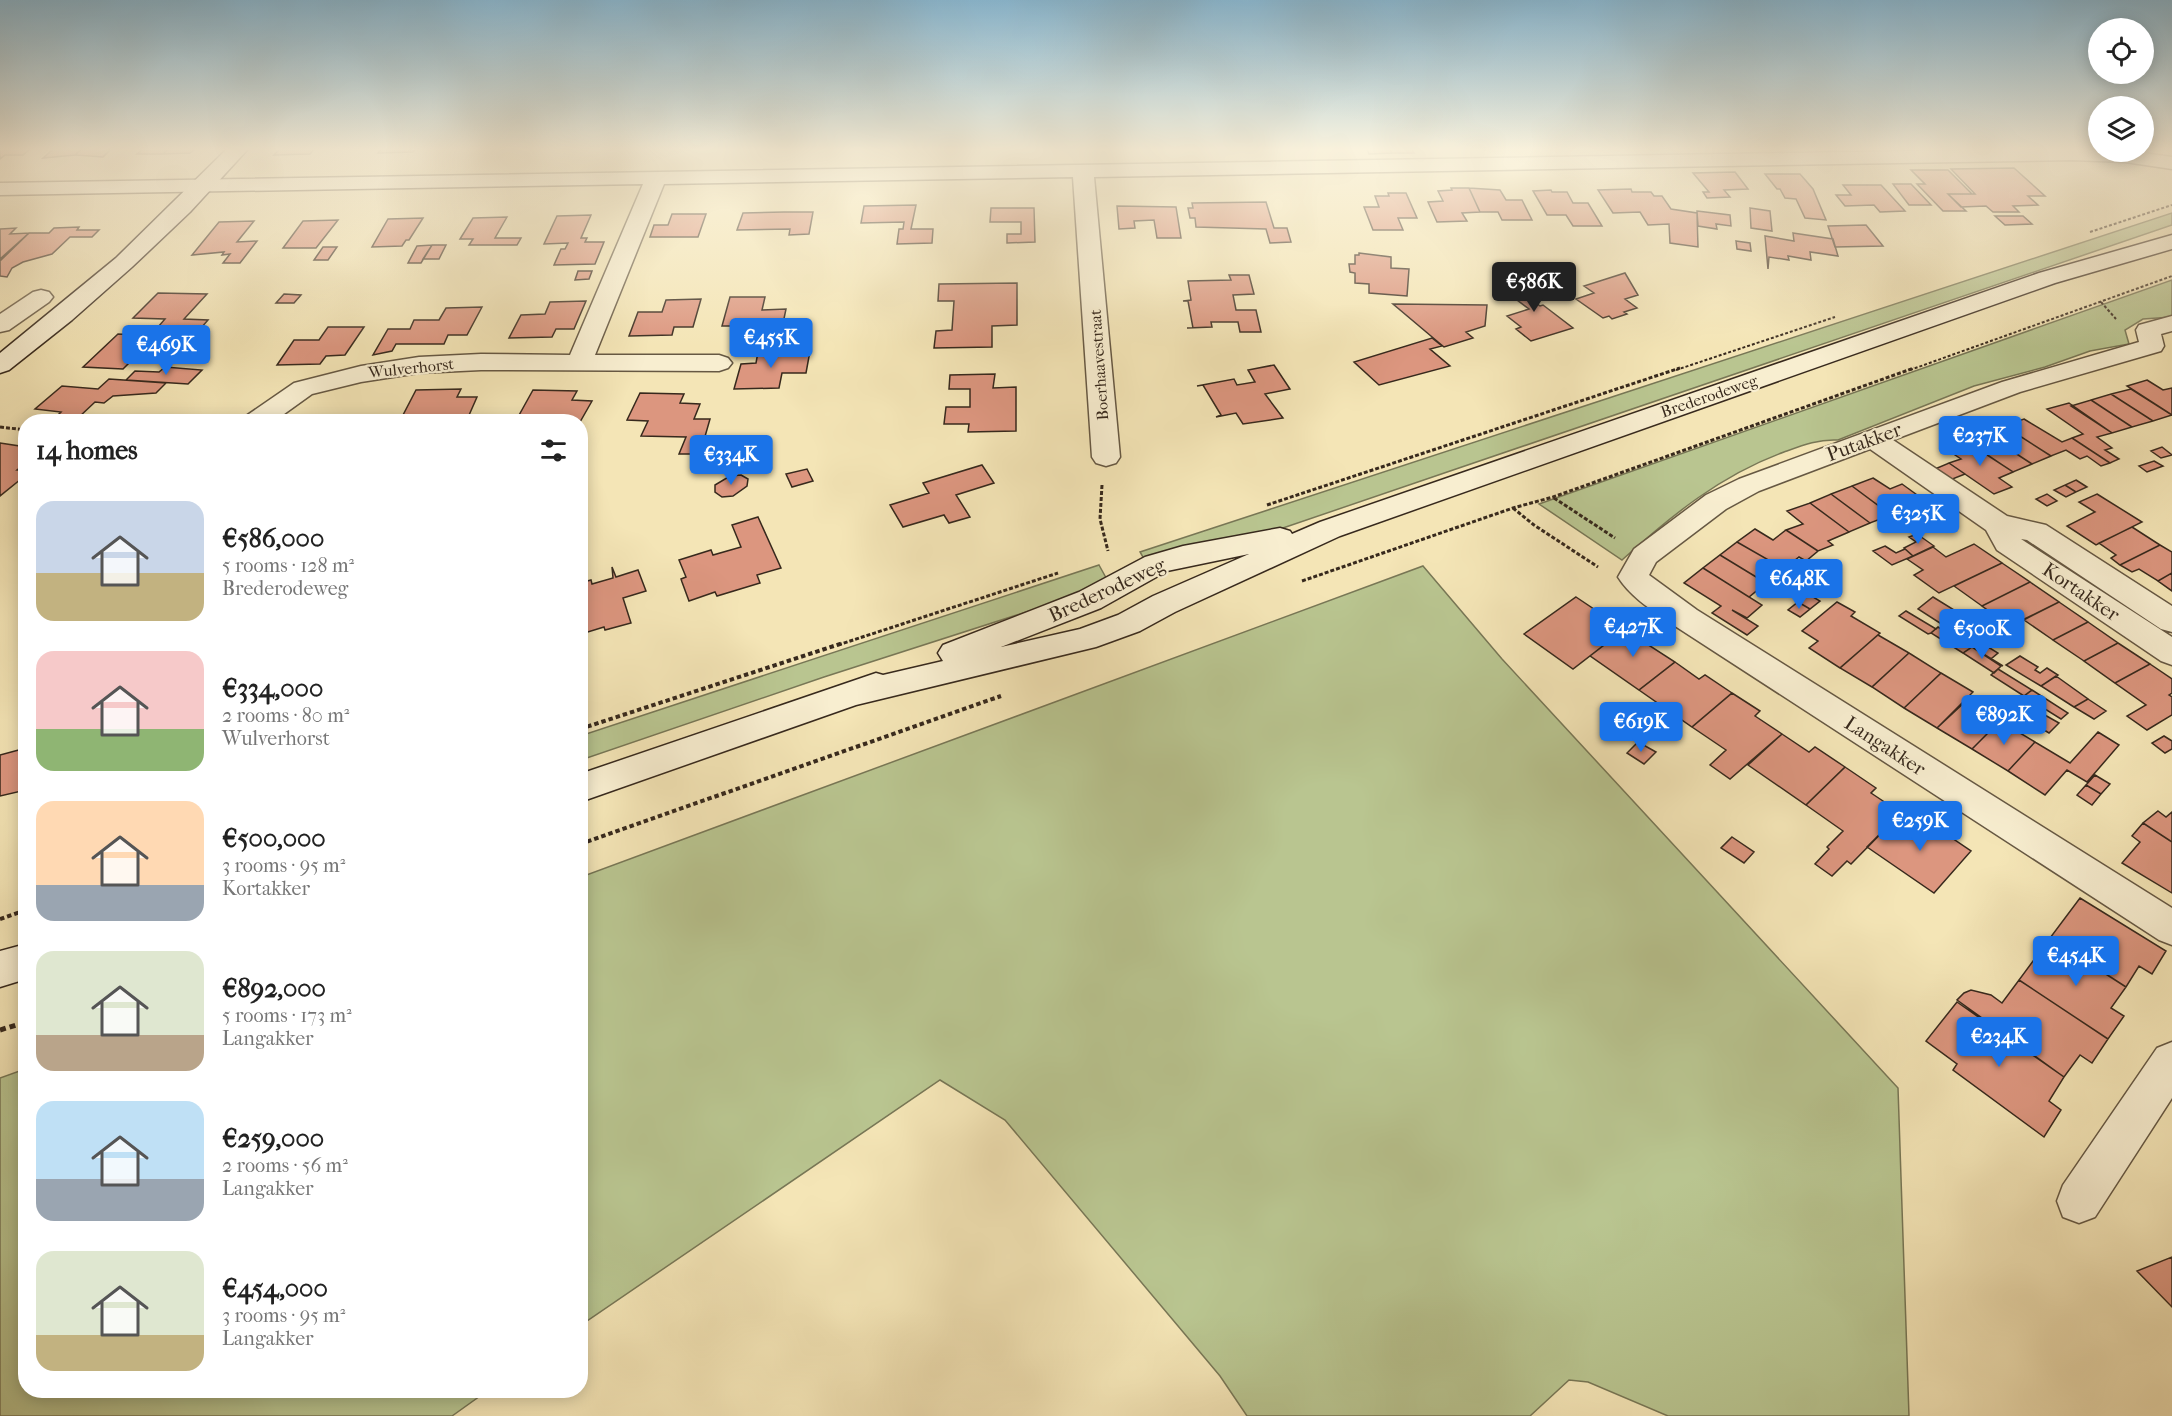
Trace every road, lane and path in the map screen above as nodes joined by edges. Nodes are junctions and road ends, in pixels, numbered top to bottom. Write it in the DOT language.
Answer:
graph roads {
  1 [pos="173,215"];
  2 [pos="641,215"];
  3 [pos="1087,215"];
  4 [pos="2142,215"];
  5 [pos="2172,229"];
  6 [pos="2082,235"];
  7 [pos="2172,242"];
  8 [pos="2089,265"];
  9 [pos="2172,276"];
  10 [pos="41,297"];
  11 [pos="1844,314"];
  12 [pos="2172,323"];
  13 [pos="0,325"];
  14 [pos="2162,353"];
  15 [pos="580,361"];
  16 [pos="719,363"];
  17 [pos="0,365"];
  18 [pos="266,414"];
  19 [pos="0,427"];
  20 [pos="18,429"];
  21 [pos="1873,439"];
  22 [pos="1106,458"];
  23 [pos="1553,498"];
  24 [pos="1257,508"];
  25 [pos="1998,524"];
  26 [pos="1110,557"];
  27 [pos="1638,566"];
  28 [pos="1067,570"];
  29 [pos="2172,621"];
  30 [pos="2172,653"];
  31 [pos="588,726"];
  32 [pos="588,785"];
  33 [pos="18,913"];
  34 [pos="0,919"];
  35 [pos="2172,928"];
  36 [pos="18,963"];
  37 [pos="0,969"];
  38 [pos="18,1024"];
  39 [pos="0,1030"];
  40 [pos="2172,1062"];
  41 [pos="2079,1201"];
  1 -- 17 [label="street"];
  2 -- 15 [label="street"];
  3 -- 22 [label="street, Boerhaavestraat"];
  4 -- 6 [label="path"];
  5 -- 8 [label="street, Brederodeweg"];
  7 -- 8 [label="street, Brederodeweg"];
  8 -- 32 [label="street, Brederodeweg"];
  9 -- 23 [label="path"];
  10 -- 13 [label="street"];
  11 -- 24 [label="path"];
  12 -- 14 [label="street, Putakker"];
  14 -- 21 [label="street, Putakker"];
  15 -- 16 [label="street, Wulverhorst"];
  15 -- 18 [label="street, Wulverhorst"];
  19 -- 20 [label="path"];
  21 -- 25 [label="street, Kortakker"];
  21 -- 27 [label="street, Putakker"];
  22 -- 26 [label="path"];
  23 -- 27 [label="path"];
  23 -- 27 [label="path"];
  25 -- 29 [label="street, Kortakker"];
  25 -- 30 [label="street, Kortakker"];
  27 -- 35 [label="street, Langakker"];
  28 -- 31 [label="path"];
  33 -- 34 [label="path"];
  36 -- 37 [label="street"];
  38 -- 39 [label="path"];
  40 -- 41 [label="street"];
}
